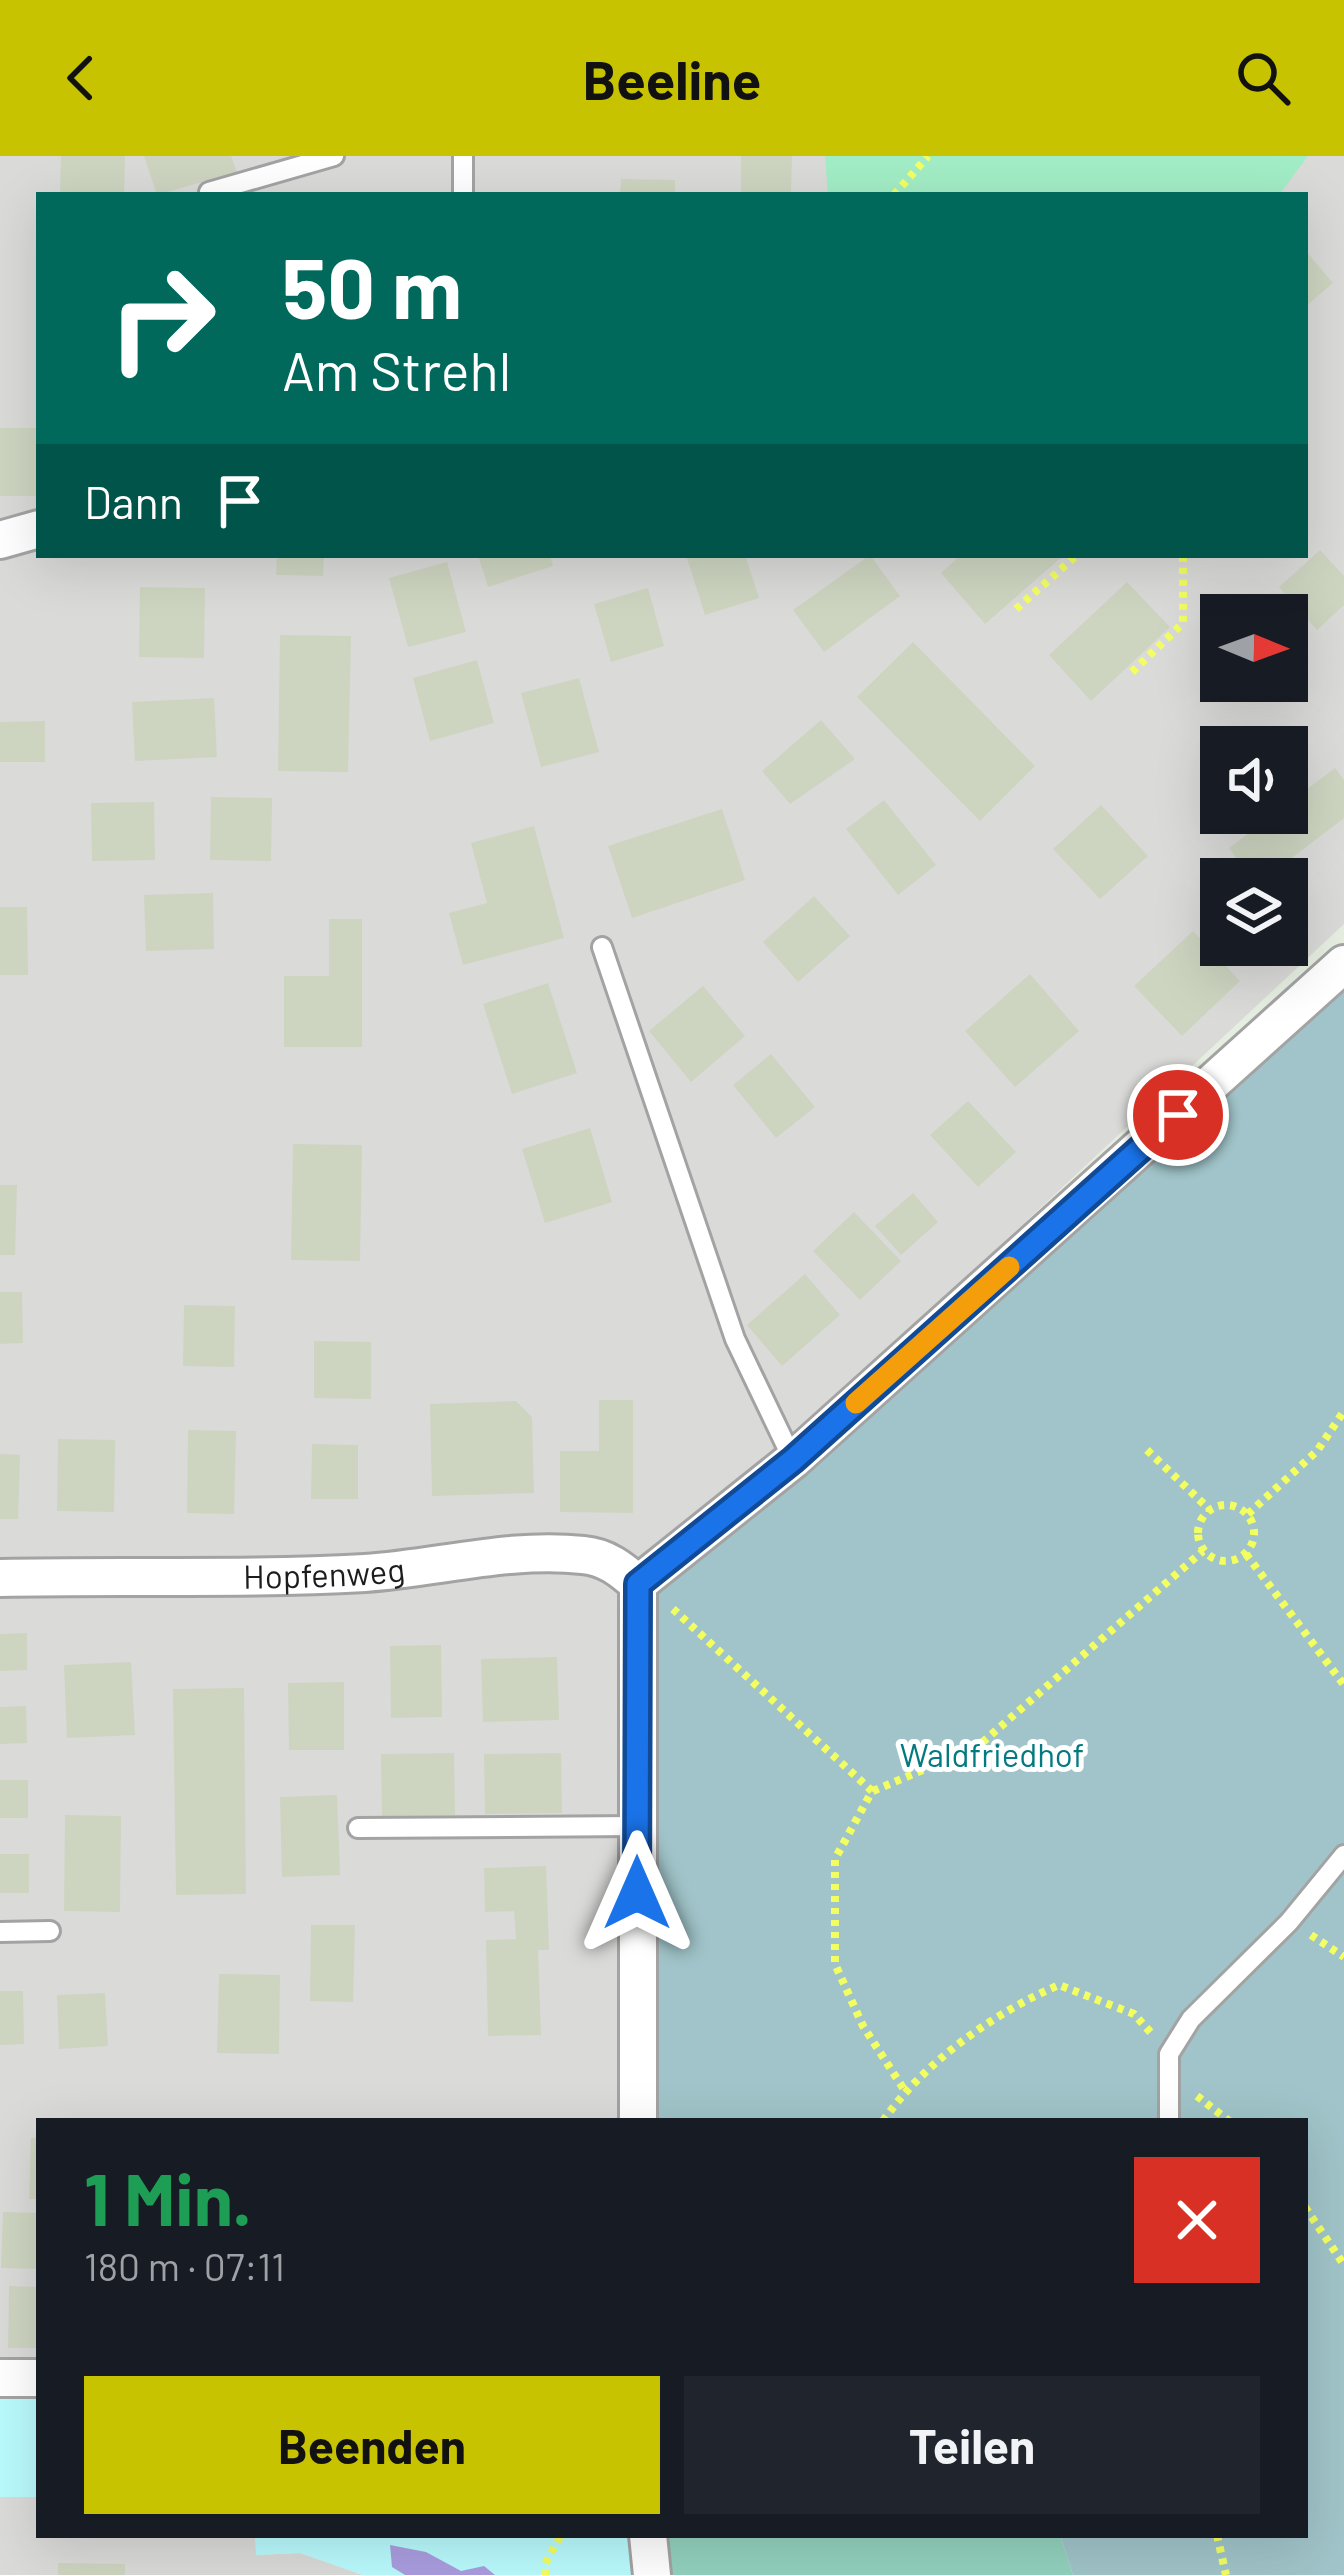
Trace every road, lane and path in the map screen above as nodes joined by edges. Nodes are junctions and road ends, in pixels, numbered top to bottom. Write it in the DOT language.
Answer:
graph roads {
  1 [pos="334,156"];
  2 [pos="463,156"];
  3 [pos="928,156"];
  4 [pos="209,192"];
  5 [pos="463,192"];
  6 [pos="897,192"];
  7 [pos="36,530"];
  8 [pos="0,540"];
  9 [pos="1074,558"];
  10 [pos="1183,558"];
  11 [pos="1016,609"];
  12 [pos="1132,672"];
  13 [pos="602,947"];
  14 [pos="1344,964"];
  15 [pos="1344,1412"];
  16 [pos="1148,1450"];
  17 [pos="793,1460"];
  18 [pos="1209,1509"];
  19 [pos="1248,1514"];
  20 [pos="1203,1551"];
  21 [pos="1246,1553"];
  22 [pos="0,1578"];
  23 [pos="648,1590"];
  24 [pos="1344,1685"];
  25 [pos="872,1791"];
  26 [pos="637,1826"];
  27 [pos="358,1828"];
  28 [pos="1344,1855"];
  29 [pos="1289,1922"];
  30 [pos="50,1930"];
  31 [pos="0,1932"];
  32 [pos="1344,1957"];
  33 [pos="1169,2054"];
  34 [pos="905,2091"];
  35 [pos="1171,2094"];
  36 [pos="638,2118"];
  37 [pos="885,2118"];
  38 [pos="1169,2118"];
  39 [pos="1225,2118"];
  40 [pos="1308,2211"];
  41 [pos="1344,2265"];
  42 [pos="0,2378"];
  43 [pos="36,2378"];
  44 [pos="559,2538"];
  45 [pos="648,2538"];
  46 [pos="1218,2538"];
  47 [pos="545,2575"];
  48 [pos="652,2575"];
  49 [pos="1226,2575"];
  1 -- 4 [label="lane"];
  2 -- 5 [label="lane"];
  3 -- 6 [label="path"];
  7 -- 8 [label="street"];
  9 -- 11 [label="path"];
  10 -- 12 [label="path"];
  13 -- 17 [label="lane"];
  14 -- 17 [label="street"];
  15 -- 19 [label="path"];
  16 -- 18 [label="path"];
  17 -- 23 [label="street"];
  18 -- 19 [label="path"];
  18 -- 20 [label="path"];
  19 -- 21 [label="path"];
  20 -- 21 [label="path"];
  20 -- 25 [label="path"];
  21 -- 24 [label="path"];
  22 -- 23 [label="street, Hopfenweg"];
  23 -- 25 [label="path"];
  23 -- 26 [label="street"];
  25 -- 34 [label="path"];
  26 -- 27 [label="lane"];
  26 -- 36 [label="street"];
  28 -- 29 [label="lane"];
  29 -- 32 [label="path"];
  29 -- 33 [label="lane"];
  30 -- 31 [label="lane"];
  33 -- 34 [label="path"];
  33 -- 35 [label="lane"];
  34 -- 37 [label="path"];
  35 -- 38 [label="lane"];
  35 -- 39 [label="path"];
  40 -- 41 [label="path"];
  42 -- 43 [label="street"];
  44 -- 47 [label="path"];
  45 -- 48 [label="street"];
  46 -- 49 [label="path"];
}
